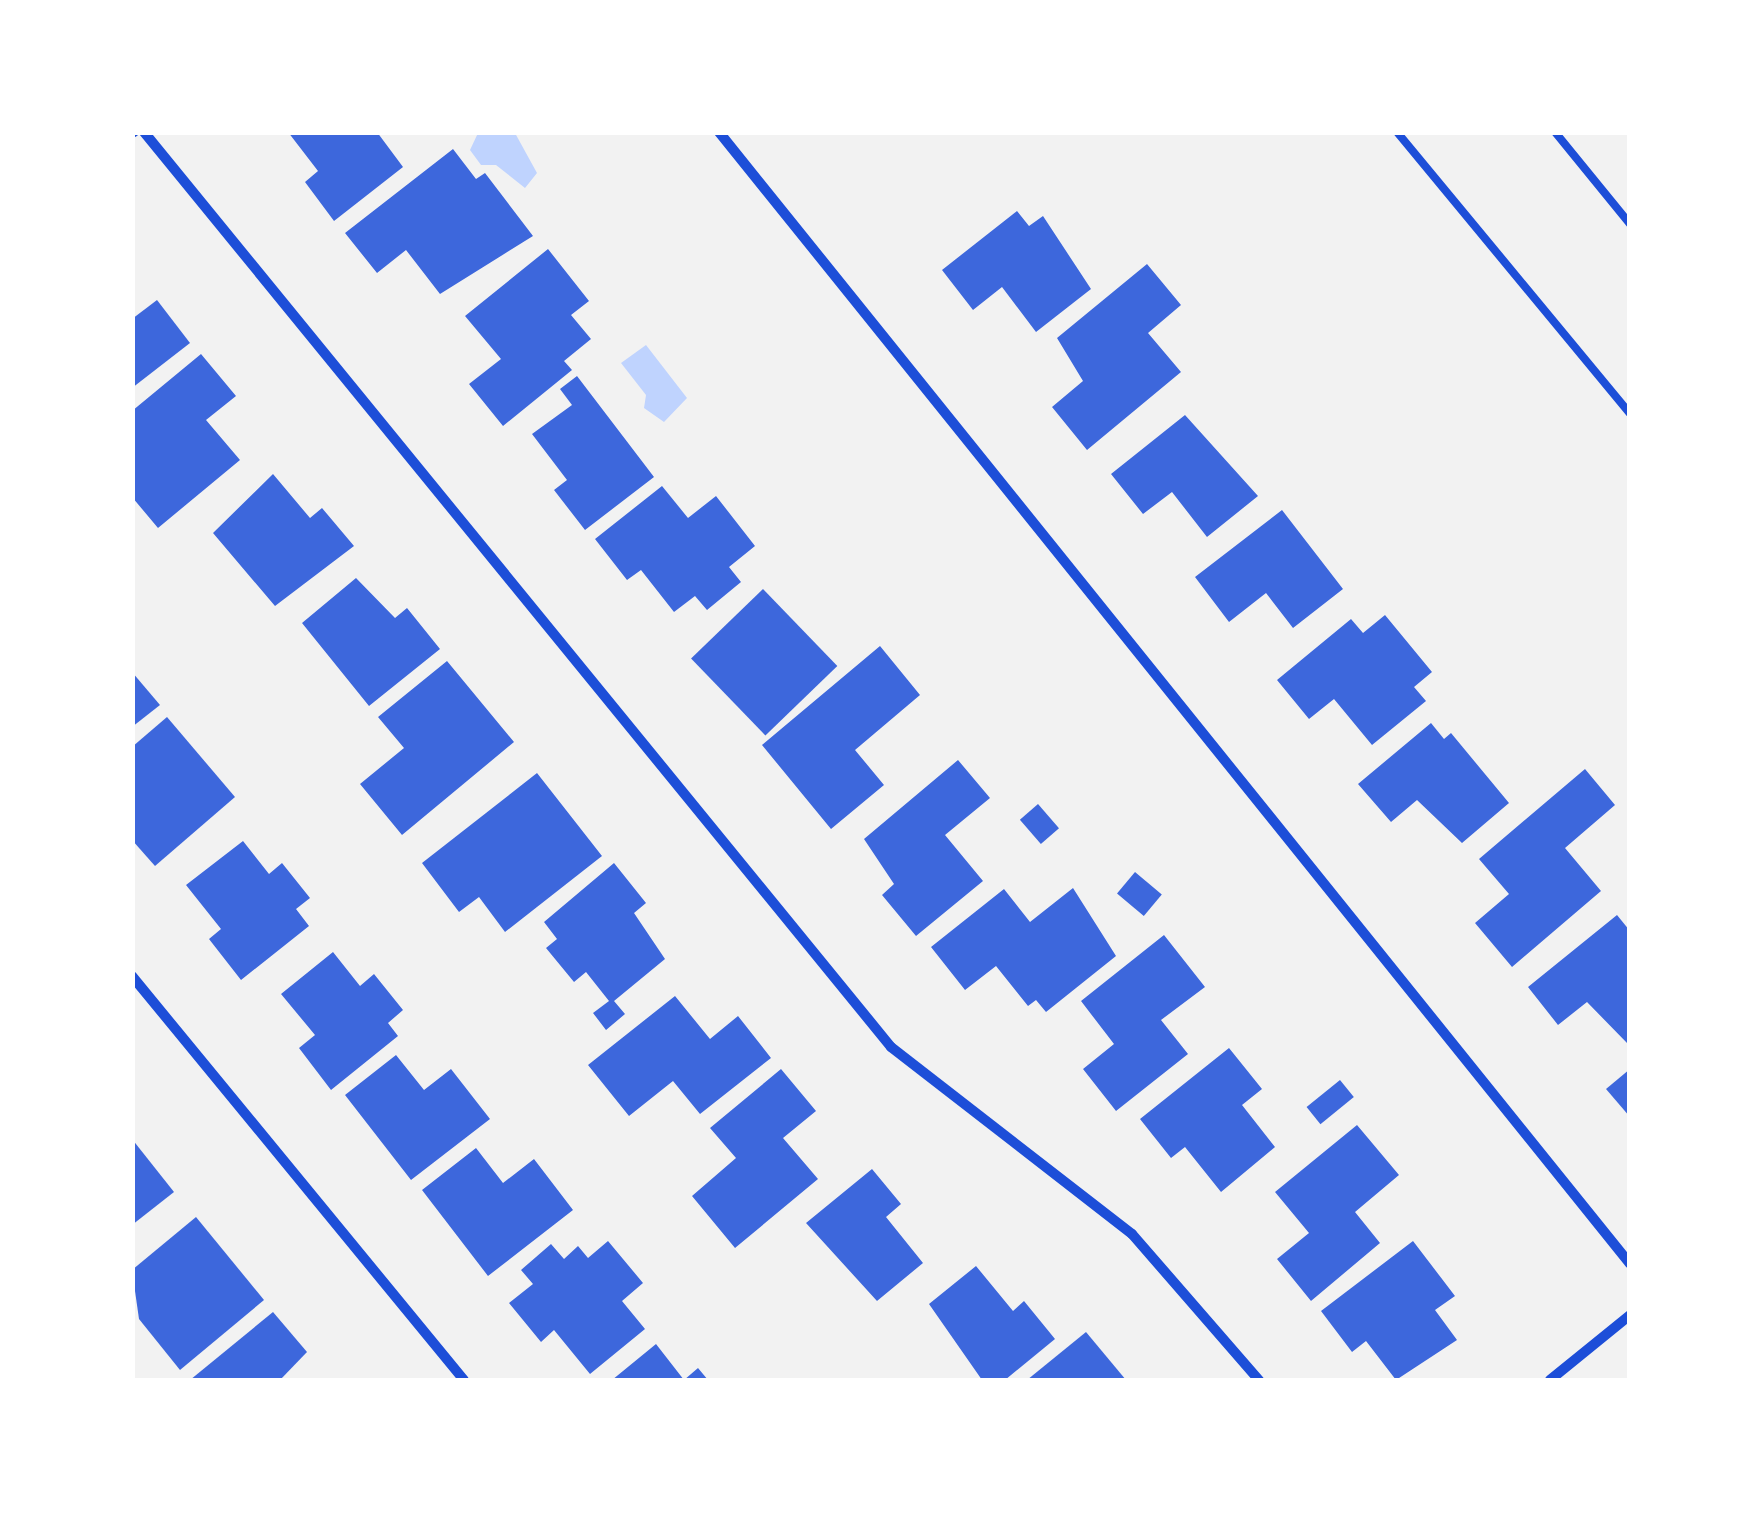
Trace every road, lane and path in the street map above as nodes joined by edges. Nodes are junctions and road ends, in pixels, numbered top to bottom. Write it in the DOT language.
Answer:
graph roads {
  1 [pos="144,132"];
  2 [pos="719,132"];
  3 [pos="1397,132"];
  4 [pos="1555,132"];
  5 [pos="1630,224"];
  6 [pos="1630,414"];
  7 [pos="132,976"];
  8 [pos="1630,1264"];
  9 [pos="1630,1315"];
  10 [pos="464,1380"];
  11 [pos="1259,1380"];
  12 [pos="1550,1380"];
  1 -- 11 [label="street"];
  2 -- 8 [label="street"];
  3 -- 6 [label="lane"];
  4 -- 5 [label="lane"];
  7 -- 10 [label="street"];
  9 -- 12 [label="street"];
}
